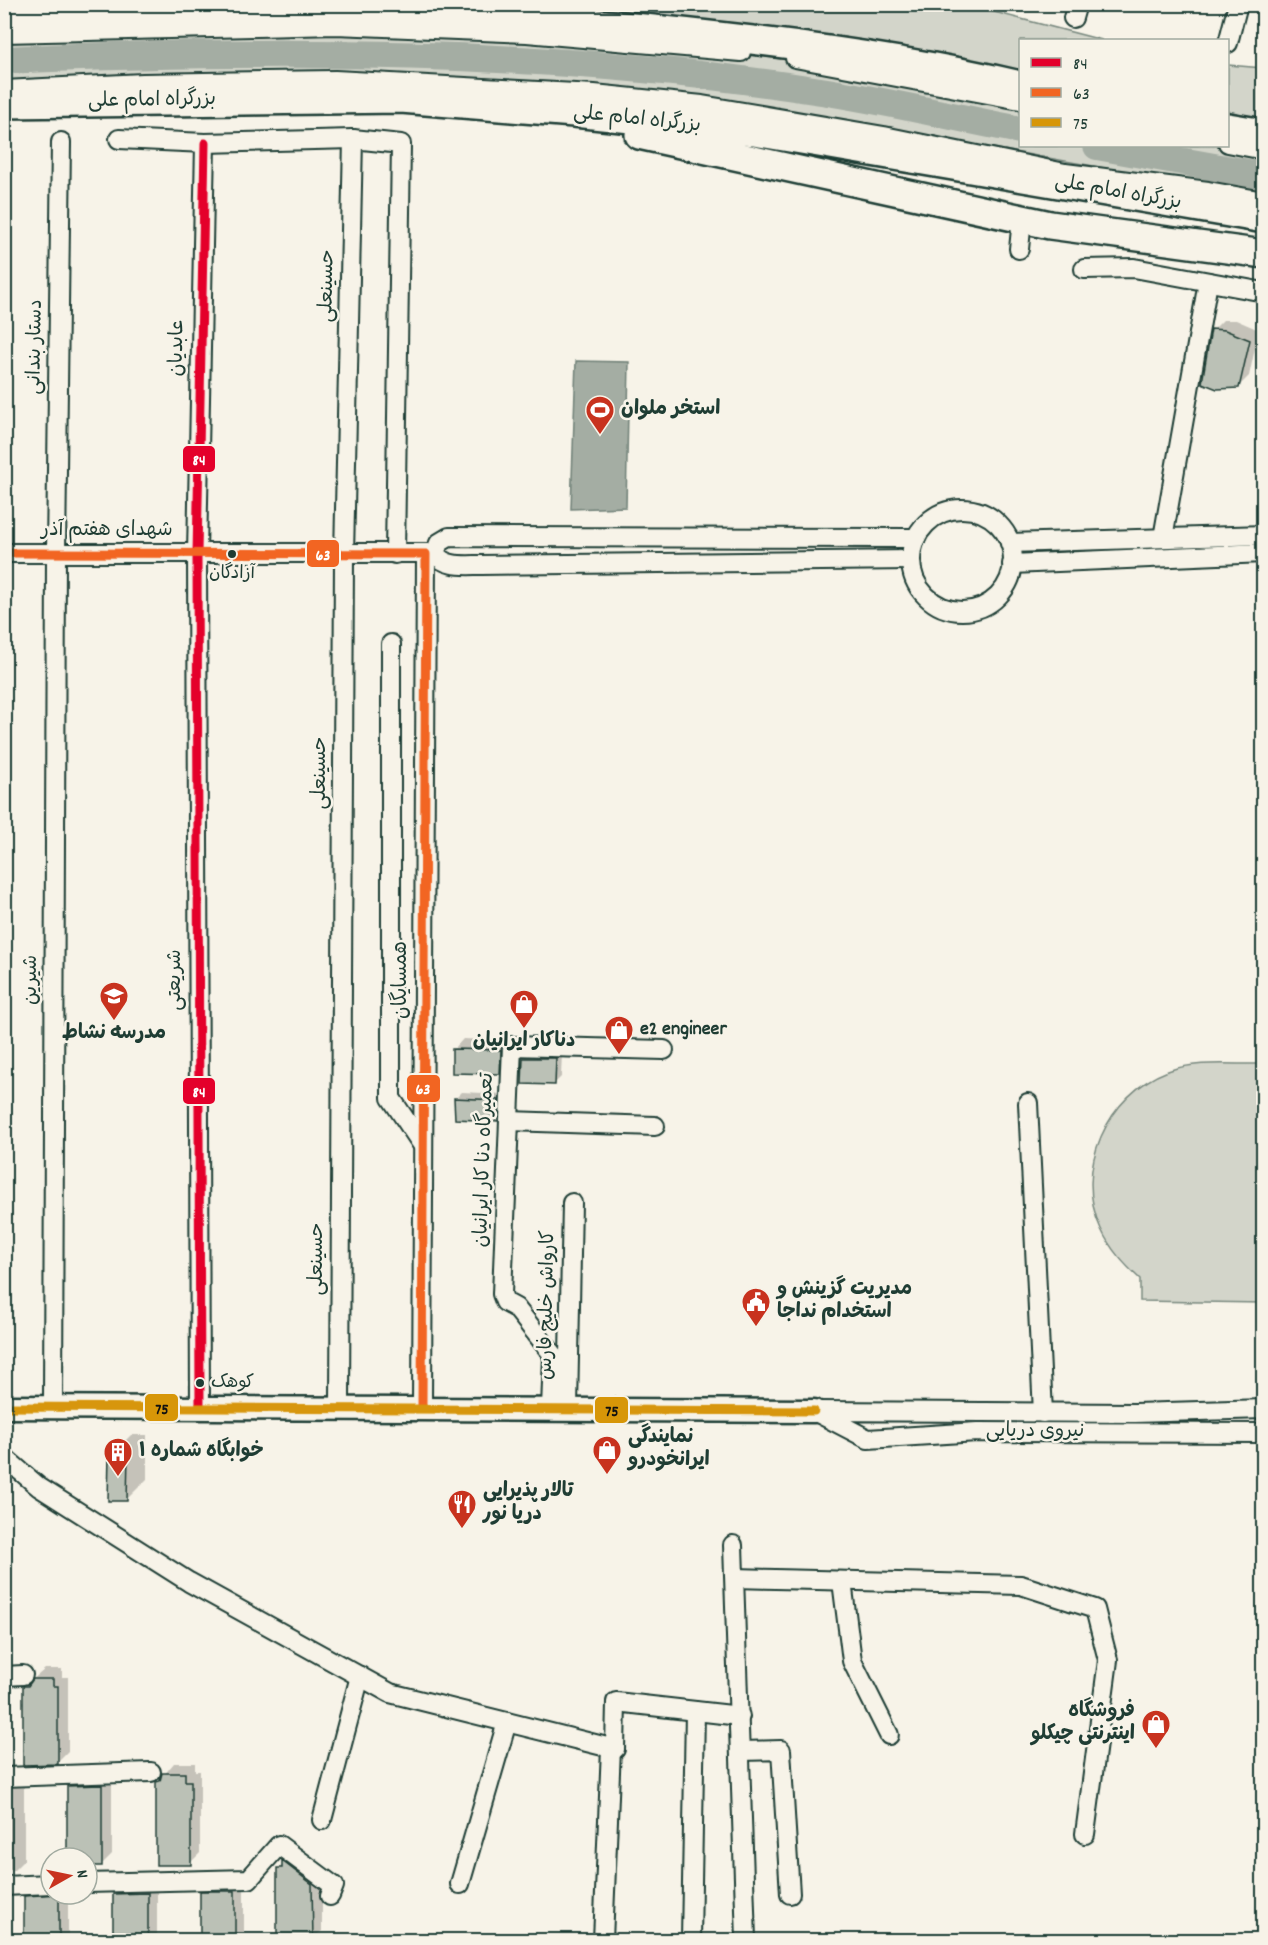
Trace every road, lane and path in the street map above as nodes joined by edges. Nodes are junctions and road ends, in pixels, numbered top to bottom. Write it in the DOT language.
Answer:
graph roads {
  1 [pos="1238,4"];
  2 [pos="4,16"];
  3 [pos="4,33"];
  4 [pos="1228,39"];
  5 [pos="1019,85"];
  6 [pos="4,90"];
  7 [pos="1019,100"];
  8 [pos="4,104"];
  9 [pos="470,104"];
  10 [pos="1229,127"];
  11 [pos="1263,133"];
  12 [pos="119,139"];
  13 [pos="353,139"];
  14 [pos="61,142"];
  15 [pos="205,143"];
  16 [pos="1229,143"];
  17 [pos="1263,150"];
  18 [pos="1263,201"];
  19 [pos="1023,219"];
  20 [pos="1263,219"];
  21 [pos="1019,249"];
  22 [pos="1263,254"];
  23 [pos="1084,269"];
  24 [pos="1208,282"];
  25 [pos="1263,292"];
  26 [pos="1263,535"];
  27 [pos="528,537"];
  28 [pos="916,538"];
  29 [pos="1164,538"];
  30 [pos="1010,543"];
  31 [pos="4,553"];
  32 [pos="56,553"];
  33 [pos="430,553"];
  34 [pos="1263,553"];
  35 [pos="197,554"];
  36 [pos="395,554"];
  37 [pos="344,555"];
  38 [pos="911,560"];
  39 [pos="528,564"];
  40 [pos="1012,564"];
  41 [pos="391,644"];
  42 [pos="664,1050"];
  43 [pos="1028,1102"];
  44 [pos="509,1121"];
  45 [pos="655,1126"];
  46 [pos="423,1146"];
  47 [pos="572,1203"];
  48 [pos="4,1407"];
  49 [pos="52,1407"];
  50 [pos="200,1407"];
  51 [pos="340,1407"];
  52 [pos="422,1407"];
  53 [pos="560,1408"];
  54 [pos="1263,1409"];
  55 [pos="814,1411"];
  56 [pos="1043,1413"];
  57 [pos="1263,1433"];
  58 [pos="4,1457"];
  59 [pos="733,1545"];
  60 [pos="735,1578"];
  61 [pos="842,1581"];
  62 [pos="360,1676"];
  63 [pos="695,1711"];
  64 [pos="740,1716"];
  65 [pos="507,1722"];
  66 [pos="889,1735"];
  67 [pos="611,1748"];
  68 [pos="741,1751"];
  69 [pos="151,1772"];
  70 [pos="4,1777"];
  71 [pos="322,1820"];
  72 [pos="1085,1834"];
  73 [pos="99,1883"];
  74 [pos="460,1884"];
  75 [pos="39,1885"];
  76 [pos="4,1886"];
  77 [pos="790,1894"];
  78 [pos="330,1896"];
  79 [pos="603,1941"];
  80 [pos="691,1941"];
  81 [pos="746,1941"];
  1 -- 4 [label="street"];
  2 -- 5 [label="highway"];
  3 -- 7 [label="street"];
  6 -- 18 [label="street"];
  8 -- 9 [label="highway, بزرگراه امام علی"];
  9 -- 19 [label="highway"];
  9 -- 20 [label="highway, بزرگراه امام علی"];
  10 -- 11 [label="highway"];
  12 -- 15 [label="street"];
  13 -- 15 [label="street"];
  13 -- 36 [label="street"];
  13 -- 37 [label="street, حسینعلی"];
  14 -- 32 [label="street, دستار بندانی"];
  15 -- 35 [label="street, عابدیان"];
  16 -- 17 [label="street"];
  19 -- 21 [label="street"];
  19 -- 22 [label="highway"];
  23 -- 24 [label="street"];
  24 -- 25 [label="street"];
  24 -- 29 [label="street"];
  26 -- 29 [label="street"];
  27 -- 28 [label="street"];
  27 -- 33 [label="street"];
  27 -- 39 [label="street"];
  28 -- 30 [label="street"];
  28 -- 38 [label="street"];
  29 -- 30 [label="street"];
  30 -- 40 [label="street"];
  31 -- 32 [label="street, شهدای هفتم آذر"];
  32 -- 35 [label="street, شهدای هفتم آذر"];
  32 -- 49 [label="street, شیرین"];
  33 -- 36 [label="street, شهدای هفتم آذر"];
  33 -- 39 [label="street"];
  33 -- 46 [label="street, همسایگان"];
  34 -- 40 [label="street"];
  35 -- 37 [label="street, شهدای هفتم آذر"];
  35 -- 50 [label="street, شریعتی"];
  36 -- 37 [label="street, شهدای هفتم آذر"];
  37 -- 51 [label="street, حسینعلی"];
  38 -- 39 [label="street"];
  38 -- 40 [label="street"];
  41 -- 46 [label="street"];
  42 -- 44 [label="street, تعمیرگاه دنا کار ایرانیان"];
  43 -- 56 [label="street"];
  44 -- 45 [label="street"];
  44 -- 53 [label="street, تعمیرگاه دنا کار ایرانیان"];
  46 -- 52 [label="street, همسایگان"];
  47 -- 53 [label="street, کارواش خلیج فارس"];
  48 -- 49 [label="main road, نیروی دریایی"];
  49 -- 50 [label="main road, نیروی دریایی"];
  50 -- 51 [label="main road, نیروی دریایی"];
  51 -- 52 [label="main road, نیروی دریایی"];
  52 -- 53 [label="main road, نیروی دریایی"];
  53 -- 55 [label="main road, نیروی دریایی"];
  54 -- 56 [label="street, نیروی دریایی"];
  55 -- 56 [label="street, نیروی دریایی"];
  55 -- 57 [label="street, نیروی دریایی"];
  58 -- 62 [label="street"];
  59 -- 60 [label="street"];
  60 -- 61 [label="street"];
  60 -- 64 [label="street"];
  61 -- 66 [label="street"];
  61 -- 72 [label="street"];
  62 -- 65 [label="street"];
  62 -- 71 [label="street"];
  63 -- 64 [label="street"];
  63 -- 67 [label="street"];
  63 -- 80 [label="street"];
  64 -- 68 [label="street"];
  65 -- 67 [label="street"];
  65 -- 74 [label="street"];
  67 -- 79 [label="street"];
  68 -- 77 [label="street"];
  68 -- 81 [label="street"];
  69 -- 70 [label="street"];
  73 -- 78 [label="street"];
  75 -- 76 [label="street"];
}
